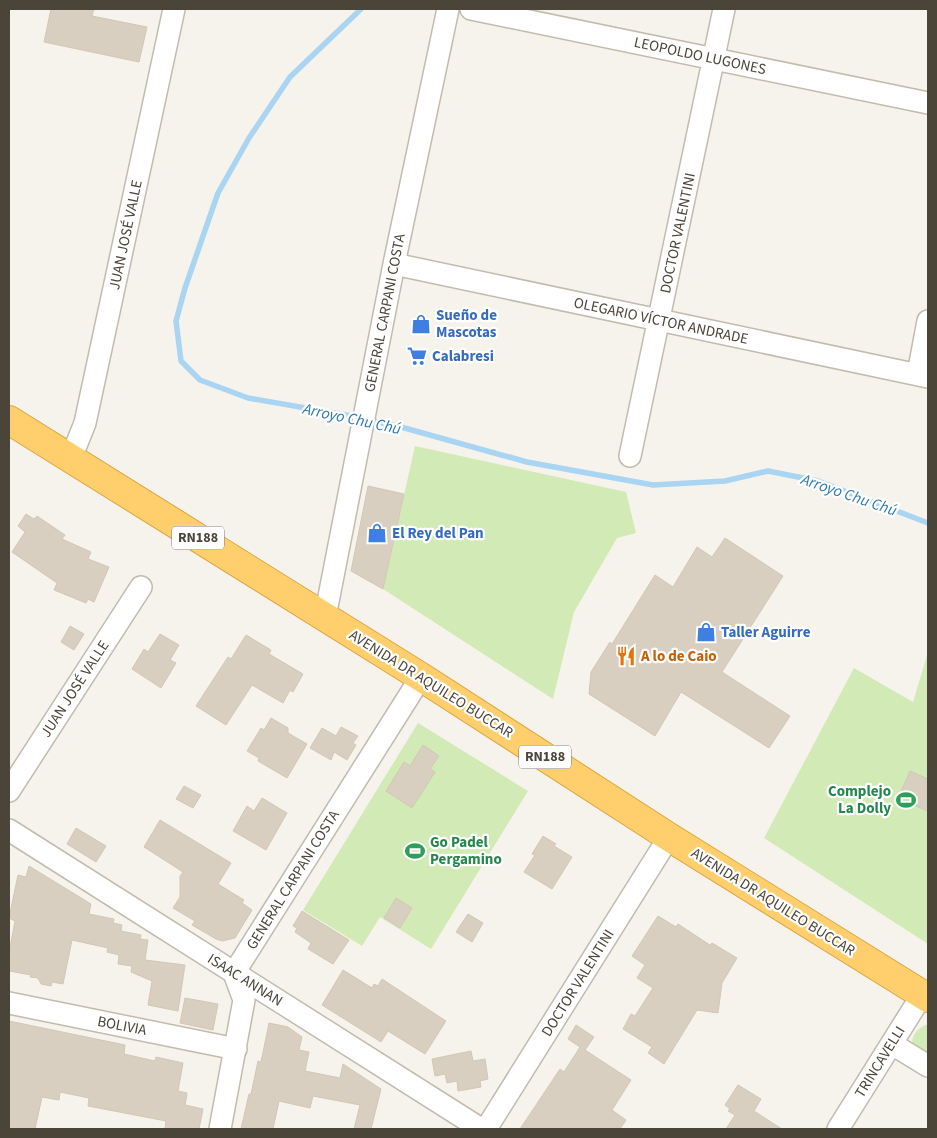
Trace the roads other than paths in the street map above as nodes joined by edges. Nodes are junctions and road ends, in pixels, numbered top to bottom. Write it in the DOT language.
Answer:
graph roads {
  1 [pos="174,9"];
  2 [pos="448,9"];
  3 [pos="471,9"];
  4 [pos="724,9"];
  5 [pos="714,58"];
  6 [pos="928,103"];
  7 [pos="394,264"];
  8 [pos="659,320"];
  9 [pos="928,321"];
  10 [pos="923,376"];
  11 [pos="9,420"];
  12 [pos="630,456"];
  13 [pos="70,458"];
  14 [pos="141,587"];
  15 [pos="325,617"];
  16 [pos="421,677"];
  17 [pos="9,791"];
  18 [pos="9,830"];
  19 [pos="669,837"];
  20 [pos="234,973"];
  21 [pos="925,997"];
  22 [pos="9,1003"];
  23 [pos="892,1044"];
  24 [pos="236,1049"];
  25 [pos="928,1066"];
  26 [pos="220,1129"];
  27 [pos="481,1129"];
  28 [pos="486,1129"];
  29 [pos="838,1129"];
  1 -- 13 [label="street, JUAN JOSÉ VALLE"];
  2 -- 7 [label="street, GENERAL CARPANI COSTA"];
  3 -- 5 [label="street, LEOPOLDO LUGONES"];
  4 -- 5 [label="street, DOCTOR VALENTINI"];
  5 -- 6 [label="street, LEOPOLDO LUGONES"];
  5 -- 8 [label="street, DOCTOR VALENTINI"];
  7 -- 8 [label="street, OLEGARIO VÍCTOR ANDRADE"];
  7 -- 15 [label="street, GENERAL CARPANI COSTA"];
  8 -- 10 [label="street, OLEGARIO VÍCTOR ANDRADE"];
  8 -- 12 [label="street, DOCTOR VALENTINI"];
  9 -- 10 [label="street"];
  11 -- 13 [label="highway, AVENIDA DR AQUILEO BUCCAR / RN188"];
  13 -- 15 [label="highway, AVENIDA DR AQUILEO BUCCAR / RN188"];
  14 -- 17 [label="street, JUAN JOSÉ VALLE"];
  15 -- 16 [label="highway, AVENIDA DR AQUILEO BUCCAR / RN188"];
  16 -- 19 [label="highway, AVENIDA DR AQUILEO BUCCAR / RN188"];
  16 -- 20 [label="street, GENERAL CARPANI COSTA"];
  18 -- 20 [label="street, ISAAC ANNAN"];
  19 -- 21 [label="highway, AVENIDA DR AQUILEO BUCCAR / RN188"];
  19 -- 28 [label="street, DOCTOR VALENTINI"];
  20 -- 24 [label="street"];
  20 -- 27 [label="street, ISAAC ANNAN"];
  21 -- 23 [label="street, TRINCAVELLI"];
  22 -- 24 [label="street, BOLIVIA"];
  23 -- 25 [label="street"];
  23 -- 29 [label="street, TRINCAVELLI"];
  24 -- 26 [label="street"];
}
